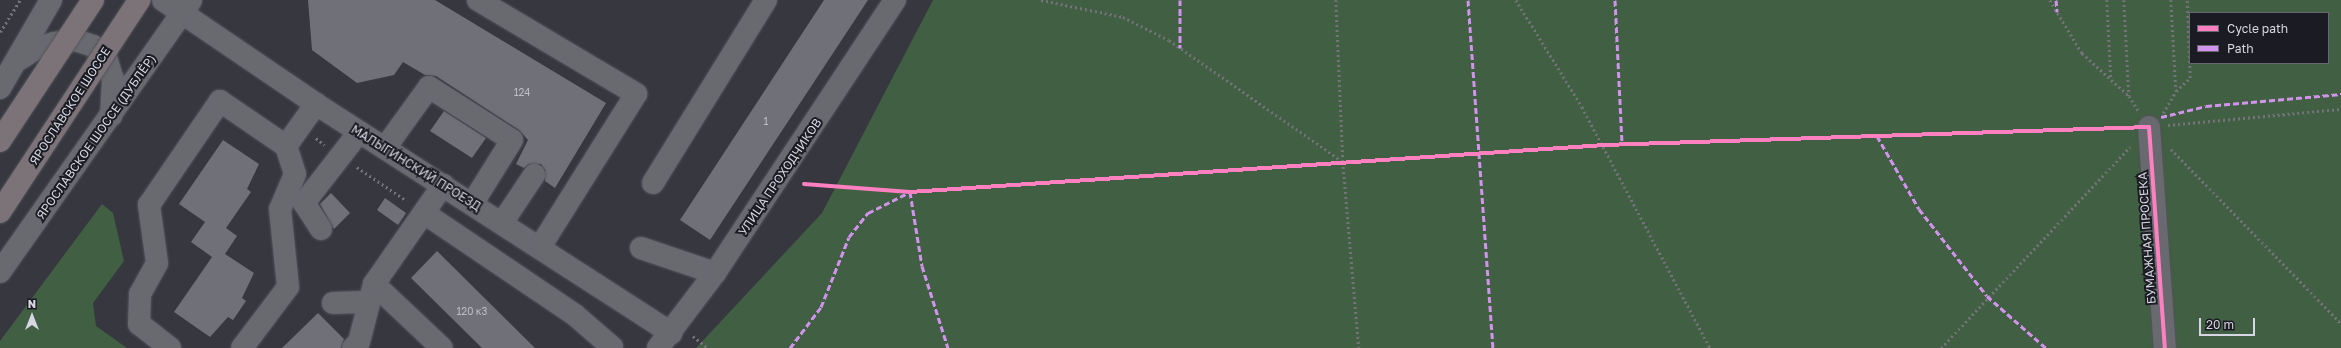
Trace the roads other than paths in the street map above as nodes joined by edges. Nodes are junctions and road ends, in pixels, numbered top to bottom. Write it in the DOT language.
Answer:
graph roads {
  1 [pos="51,0"];
  2 [pos="93,0"];
  3 [pos="139,0"];
  4 [pos="163,0"];
  5 [pos="478,0"];
  6 [pos="766,0"];
  7 [pos="895,0"];
  8 [pos="186,7"];
  9 [pos="20,59"];
  10 [pos="0,88"];
  11 [pos="316,104"];
  12 [pos="110,119"];
  13 [pos="2149,127"];
  14 [pos="359,132"];
  15 [pos="0,141"];
  16 [pos="286,146"];
  17 [pos="385,148"];
  18 [pos="534,175"];
  19 [pos="653,183"];
  20 [pos="443,185"];
  21 [pos="472,204"];
  22 [pos="0,212"];
  23 [pos="424,213"];
  24 [pos="502,223"];
  25 [pos="321,229"];
  26 [pos="540,247"];
  27 [pos="641,248"];
  28 [pos="0,272"];
  29 [pos="715,273"];
  30 [pos="371,293"];
  31 [pos="333,303"];
  32 [pos="665,340"];
  33 [pos="612,347"];
  34 [pos="170,348"];
  35 [pos="242,348"];
  36 [pos="353,348"];
  37 [pos="442,348"];
  38 [pos="2165,348"];
  1 -- 9 [label="street"];
  2 -- 15 [label="main road, bridge"];
  3 -- 22 [label="main road, ЯРОСЛАВСКОЕ ШОССЕ, bridge"];
  4 -- 8 [label="street, МАЛЫГИНСКИЙ ПРОЕЗД"];
  5 -- 26 [label="street"];
  6 -- 19 [label="street"];
  7 -- 29 [label="street, УЛИЦА ПРОХОДЧИКОВ"];
  8 -- 11 [label="street, МАЛЫГИНСКИЙ ПРОЕЗД"];
  8 -- 12 [label="street, ЯРОСЛАВСКОЕ ШОССЕ (ДУБЛЁР)"];
  9 -- 10 [label="street"];
  9 -- 12 [label="street"];
  11 -- 14 [label="street, МАЛЫГИНСКИЙ ПРОЕЗД"];
  11 -- 16 [label="street"];
  12 -- 28 [label="street, ЯРОСЛАВСКОЕ ШОССЕ (ДУБЛЁР)"];
  13 -- 38 [label="street, БУМАЖНАЯ ПРОСЕКА"];
  14 -- 17 [label="street, МАЛЫГИНСКИЙ ПРОЕЗД"];
  14 -- 25 [label="street"];
  16 -- 34 [label="street"];
  16 -- 35 [label="street"];
  17 -- 20 [label="street, МАЛЫГИНСКИЙ ПРОЕЗД"];
  17 -- 21 [label="street"];
  18 -- 24 [label="street"];
  20 -- 21 [label="street, МАЛЫГИНСКИЙ ПРОЕЗД"];
  20 -- 23 [label="street"];
  21 -- 24 [label="street, МАЛЫГИНСКИЙ ПРОЕЗД"];
  23 -- 30 [label="street"];
  23 -- 33 [label="street"];
  24 -- 26 [label="street, МАЛЫГИНСКИЙ ПРОЕЗД"];
  26 -- 32 [label="street, МАЛЫГИНСКИЙ ПРОЕЗД"];
  27 -- 29 [label="street"];
  29 -- 32 [label="street, УЛИЦА ПРОХОДЧИКОВ"];
  30 -- 31 [label="street"];
  30 -- 36 [label="street"];
  30 -- 37 [label="street"];
}
